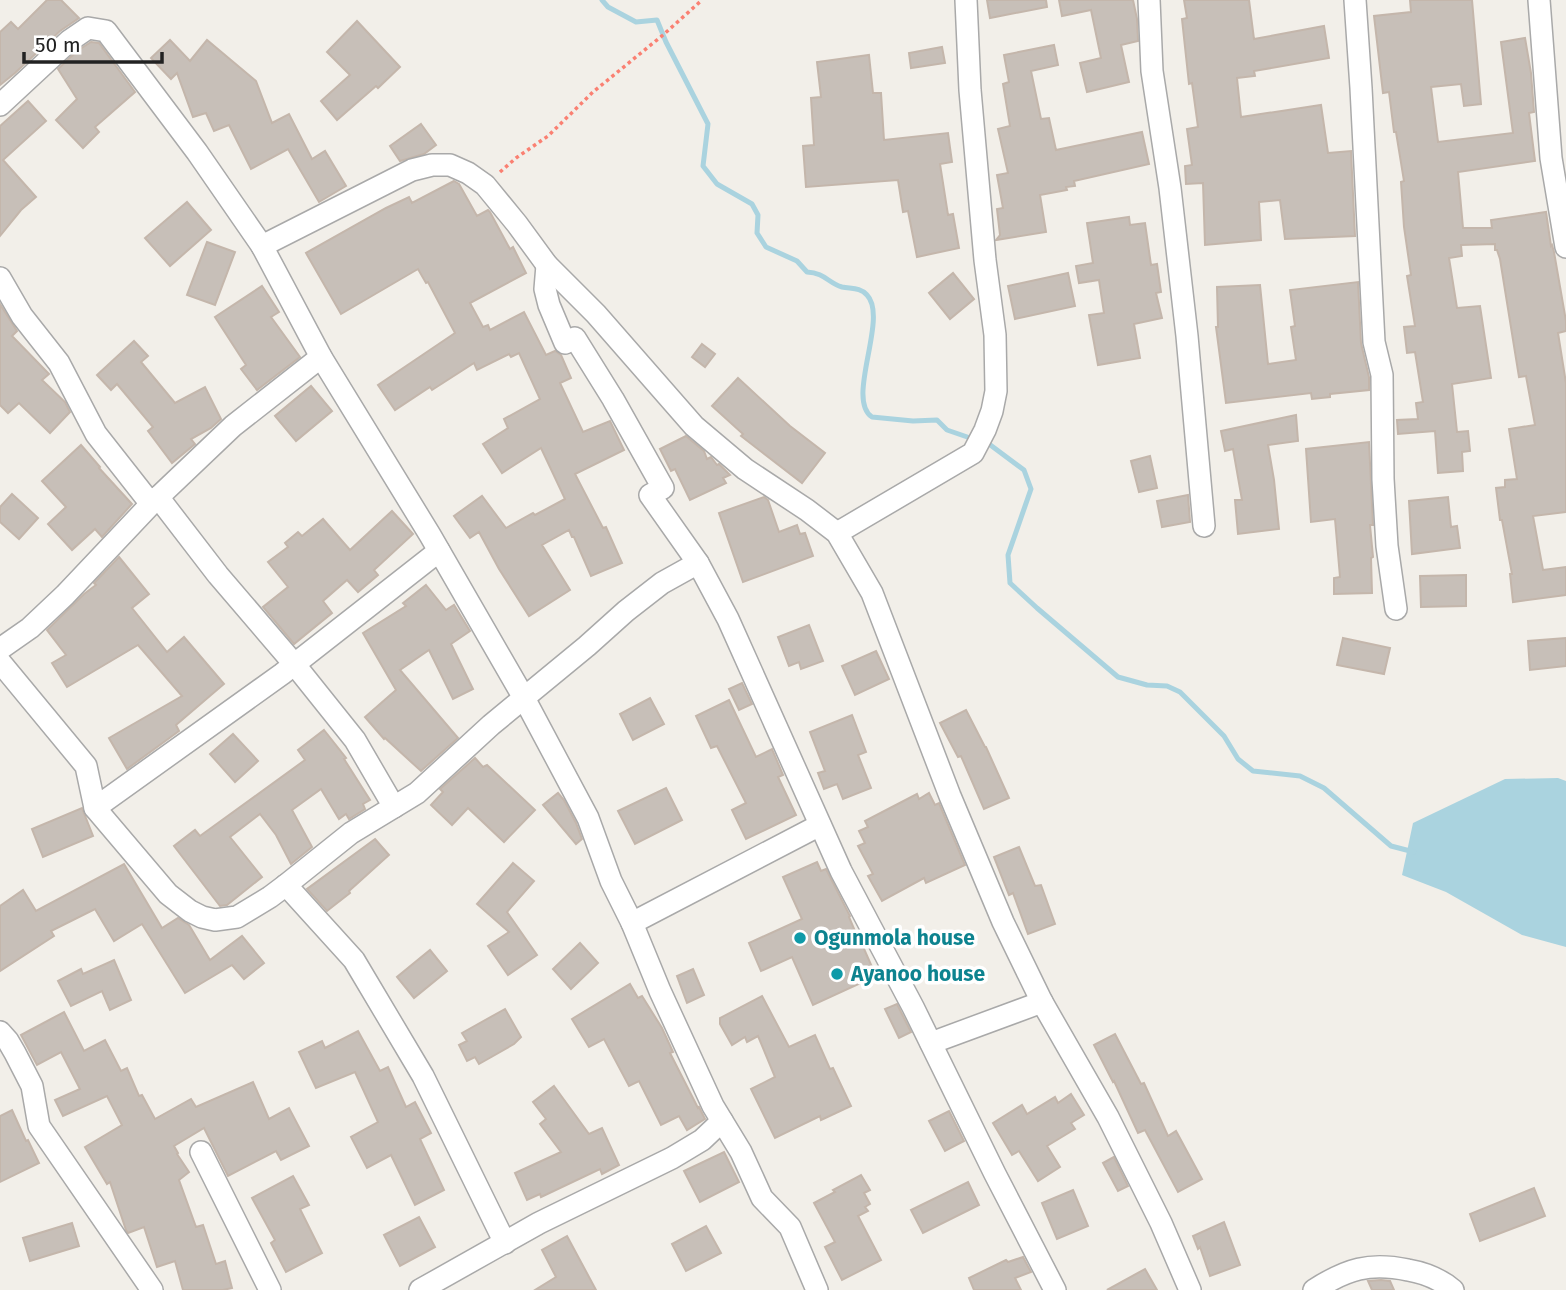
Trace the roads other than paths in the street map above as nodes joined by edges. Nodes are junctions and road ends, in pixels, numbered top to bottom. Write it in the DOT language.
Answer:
graph roads {
  1 [pos="966,0"];
  2 [pos="1149,0"];
  3 [pos="1355,0"];
  4 [pos="1539,0"];
  5 [pos="0,105"];
  6 [pos="262,246"];
  7 [pos="1566,247"];
  8 [pos="547,265"];
  9 [pos="0,278"];
  10 [pos="321,357"];
  11 [pos="155,501"];
  12 [pos="1204,526"];
  13 [pos="836,533"];
  14 [pos="439,551"];
  15 [pos="698,563"];
  16 [pos="1396,609"];
  17 [pos="0,649"];
  18 [pos="0,662"];
  19 [pos="295,665"];
  20 [pos="524,698"];
  21 [pos="394,807"];
  22 [pos="95,808"];
  23 [pos="820,825"];
  24 [pos="286,885"];
  25 [pos="632,923"];
  26 [pos="1042,1002"];
  27 [pos="0,1032"];
  28 [pos="931,1043"];
  29 [pos="722,1121"];
  30 [pos="201,1152"];
  31 [pos="505,1243"];
  32 [pos="152,1290"];
  33 [pos="270,1290"];
  34 [pos="420,1290"];
  35 [pos="817,1290"];
  36 [pos="1055,1290"];
  37 [pos="1190,1290"];
  38 [pos="1314,1290"];
  39 [pos="1452,1290"];
  1 -- 13 [label="street"];
  2 -- 12 [label="street"];
  3 -- 16 [label="street"];
  4 -- 7 [label="street"];
  5 -- 6 [label="street"];
  6 -- 8 [label="street"];
  6 -- 10 [label="street"];
  8 -- 13 [label="street"];
  8 -- 15 [label="street"];
  9 -- 11 [label="street"];
  10 -- 11 [label="street"];
  10 -- 14 [label="street"];
  11 -- 17 [label="street"];
  11 -- 19 [label="street"];
  13 -- 26 [label="street"];
  14 -- 19 [label="street"];
  14 -- 20 [label="street"];
  15 -- 20 [label="street"];
  15 -- 23 [label="street"];
  18 -- 22 [label="street"];
  19 -- 21 [label="street"];
  19 -- 22 [label="street"];
  20 -- 21 [label="street"];
  20 -- 25 [label="street"];
  21 -- 24 [label="street"];
  22 -- 24 [label="street"];
  23 -- 25 [label="street"];
  23 -- 28 [label="street"];
  24 -- 31 [label="street"];
  25 -- 29 [label="street"];
  26 -- 28 [label="street"];
  26 -- 37 [label="street"];
  27 -- 32 [label="street"];
  28 -- 36 [label="street"];
  29 -- 31 [label="street"];
  29 -- 35 [label="street"];
  30 -- 33 [label="street"];
  31 -- 34 [label="street"];
  38 -- 39 [label="street"];
}
